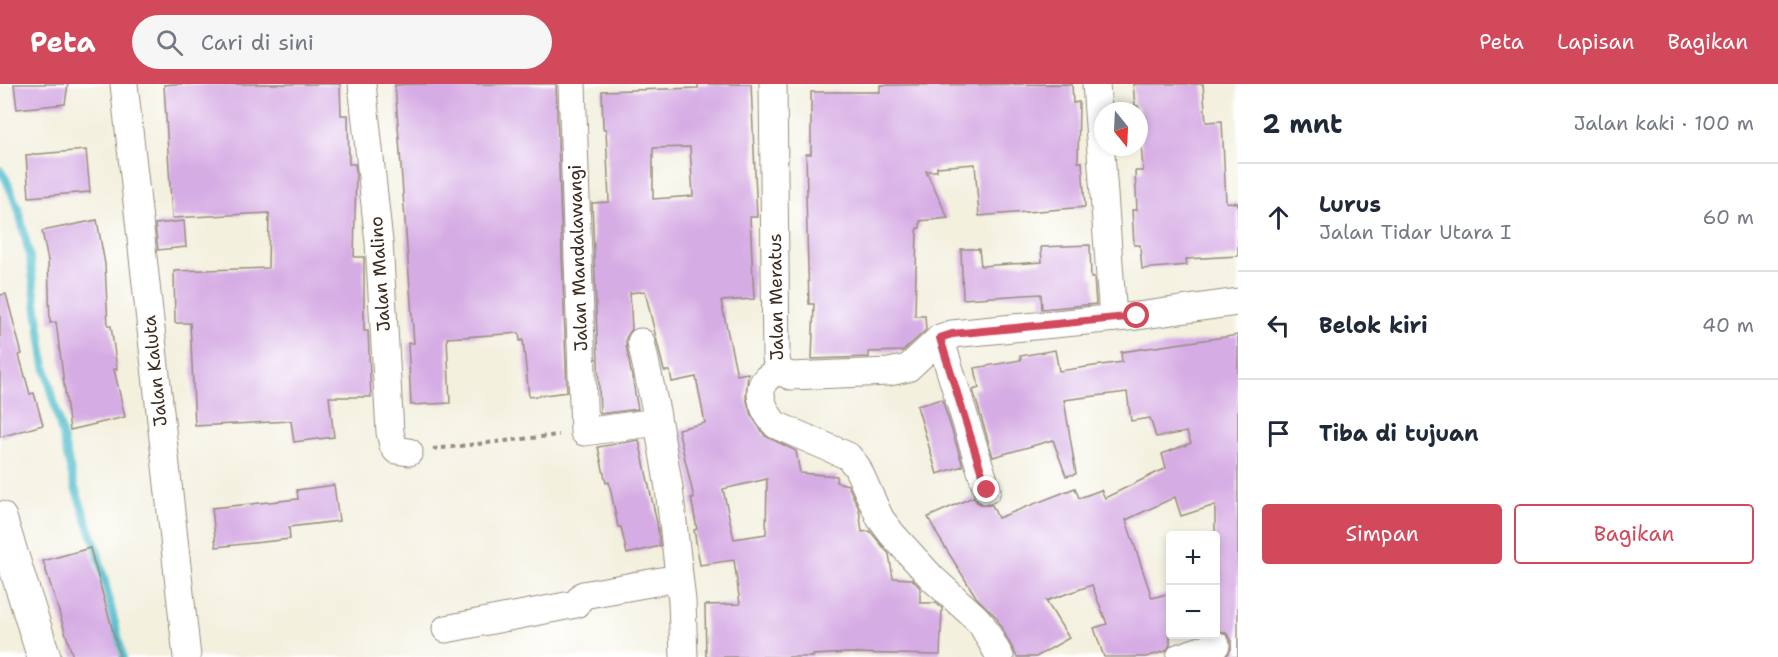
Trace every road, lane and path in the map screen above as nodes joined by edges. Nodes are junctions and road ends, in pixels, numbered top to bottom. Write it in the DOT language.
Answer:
graph roads {
  1 [pos="124,84"];
  2 [pos="362,84"];
  3 [pos="572,84"];
  4 [pos="774,84"];
  5 [pos="1096,84"];
  6 [pos="1238,302"];
  7 [pos="1113,318"];
  8 [pos="940,338"];
  9 [pos="641,342"];
  10 [pos="778,370"];
  11 [pos="657,422"];
  12 [pos="584,432"];
  13 [pos="409,452"];
  14 [pos="987,490"];
  15 [pos="0,518"];
  16 [pos="678,578"];
  17 [pos="446,629"];
  18 [pos="1216,645"];
  19 [pos="44,657"];
  20 [pos="187,657"];
  21 [pos="684,657"];
  22 [pos="1000,657"];
  23 [pos="1180,657"];
  1 -- 20 [label="street, Jalan Kaluta"];
  2 -- 13 [label="street, Jalan Malino"];
  3 -- 12 [label="street, Jalan Mandalawangi"];
  4 -- 10 [label="street, Jalan Meratus"];
  5 -- 7 [label="street"];
  6 -- 7 [label="street"];
  7 -- 8 [label="street"];
  8 -- 10 [label="street, Jalan Meratus"];
  8 -- 14 [label="street"];
  9 -- 11 [label="street"];
  10 -- 22 [label="street"];
  11 -- 12 [label="street"];
  11 -- 16 [label="street"];
  12 -- 13 [label="path"];
  15 -- 19 [label="main road"];
  16 -- 17 [label="street"];
  16 -- 21 [label="street"];
  18 -- 23 [label="street"];
}
